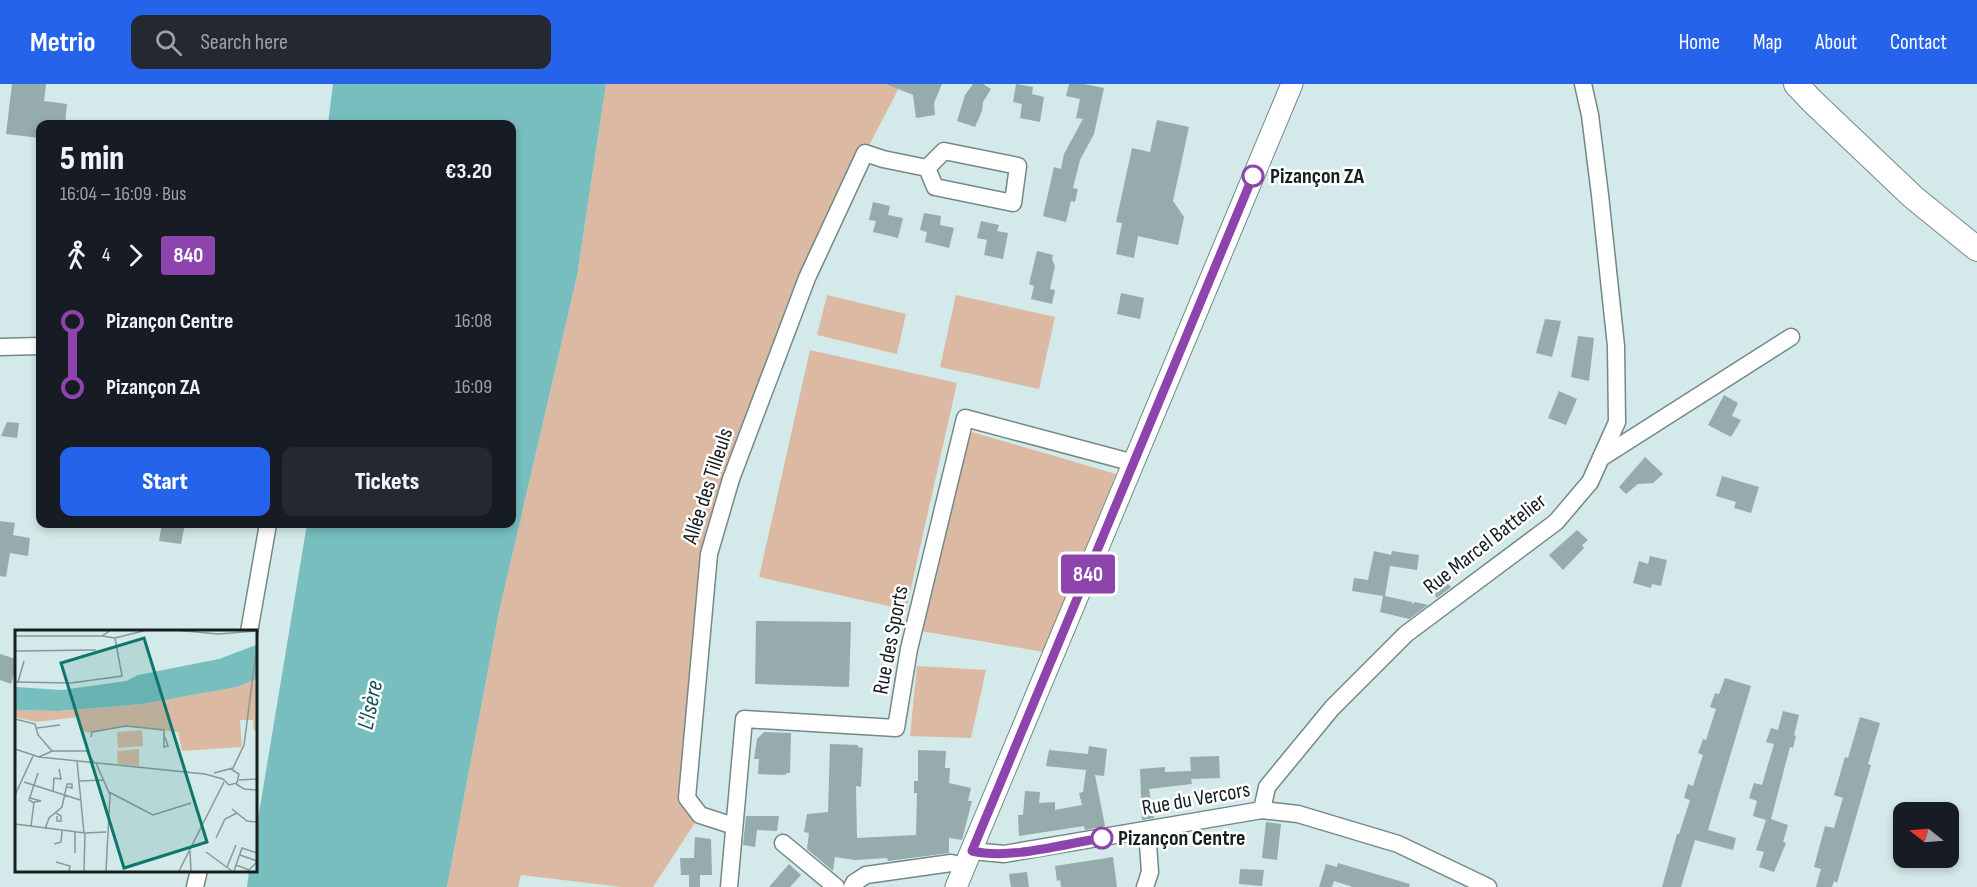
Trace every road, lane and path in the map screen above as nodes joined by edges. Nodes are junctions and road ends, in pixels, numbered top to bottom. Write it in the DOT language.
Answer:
graph roads {
  1 [pos="1292,84"];
  2 [pos="1583,84"];
  3 [pos="1796,84"];
  4 [pos="927,168"];
  5 [pos="1976,247"];
  6 [pos="1791,337"];
  7 [pos="36,346"];
  8 [pos="0,347"];
  9 [pos="1600,459"];
  10 [pos="1134,463"];
  11 [pos="267,528"];
  12 [pos="249,630"];
  13 [pos="1262,810"];
  14 [pos="734,826"];
  15 [pos="1147,831"];
  16 [pos="783,843"];
  17 [pos="969,859"];
  18 [pos="199,872"];
  19 [pos="195,887"];
  20 [pos="729,887"];
  21 [pos="836,887"];
  22 [pos="852,887"];
  23 [pos="956,887"];
  24 [pos="1145,887"];
  25 [pos="1488,887"];
  1 -- 10 [label="main road"];
  2 -- 9 [label="street, Rue Marcel Battelier"];
  3 -- 5 [label="highway"];
  4 -- 4 [label="street"];
  4 -- 14 [label="street, Allée des Tilleuls"];
  6 -- 9 [label="street"];
  7 -- 8 [label="street"];
  9 -- 13 [label="street, Rue Marcel Battelier"];
  10 -- 14 [label="street, Rue des Sports"];
  10 -- 17 [label="main road"];
  11 -- 12 [label="street"];
  13 -- 15 [label="street, Rue du Vercors"];
  13 -- 25 [label="street, Rue du Vercors"];
  14 -- 20 [label="street, Rue des Sports"];
  15 -- 17 [label="street, Rue du Vercors"];
  15 -- 24 [label="street"];
  16 -- 21 [label="street"];
  17 -- 22 [label="street, Rue du Vercors"];
  17 -- 23 [label="main road"];
  18 -- 19 [label="street"];
}
